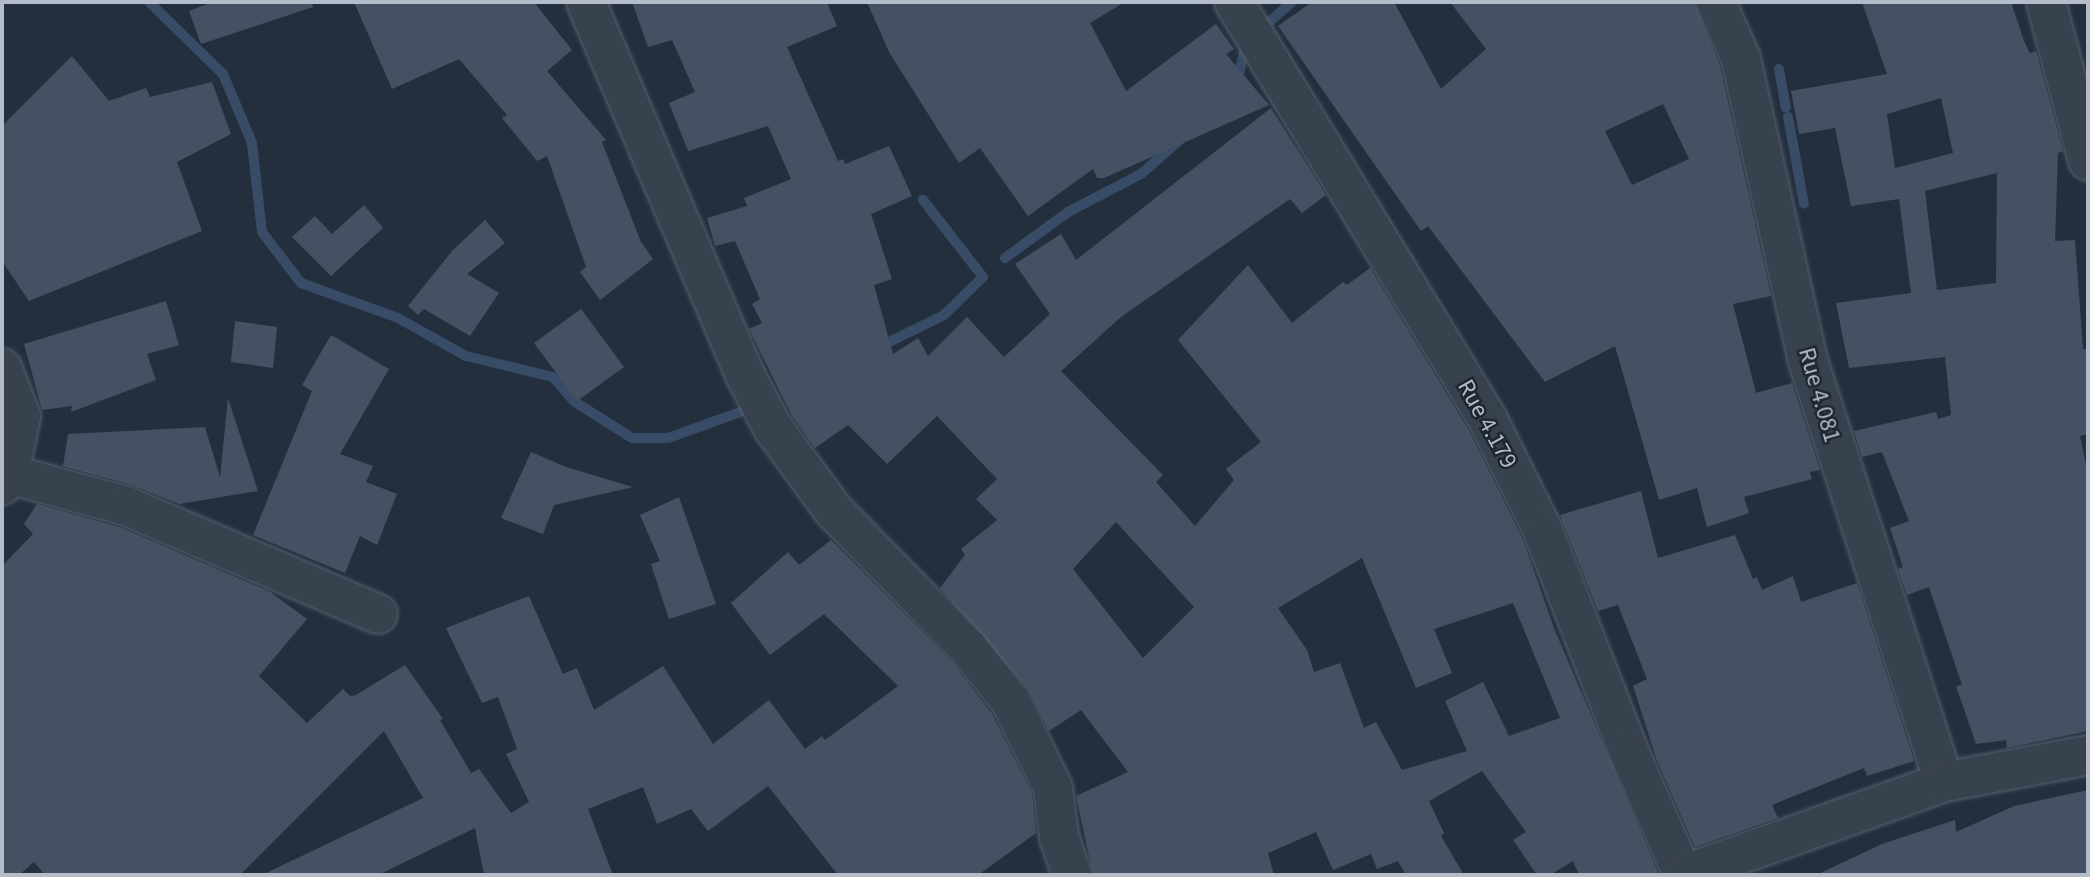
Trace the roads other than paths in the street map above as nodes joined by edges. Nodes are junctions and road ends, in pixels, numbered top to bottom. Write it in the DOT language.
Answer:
graph roads {
  1 [pos="586,2"];
  2 [pos="1234,2"];
  3 [pos="1716,2"];
  4 [pos="2046,2"];
  5 [pos="2074,50"];
  6 [pos="2088,161"];
  7 [pos="2,368"];
  8 [pos="6,480"];
  9 [pos="378,614"];
  10 [pos="2088,755"];
  11 [pos="1944,782"];
  12 [pos="1072,875"];
  13 [pos="1683,875"];
  1 -- 12 [label="street"];
  2 -- 13 [label="street, Rue 4.179"];
  3 -- 11 [label="street, Rue 4.081"];
  4 -- 5 [label="street"];
  5 -- 6 [label="street"];
  7 -- 8 [label="street"];
  8 -- 9 [label="street"];
  10 -- 11 [label="street"];
  11 -- 13 [label="street"];
}
